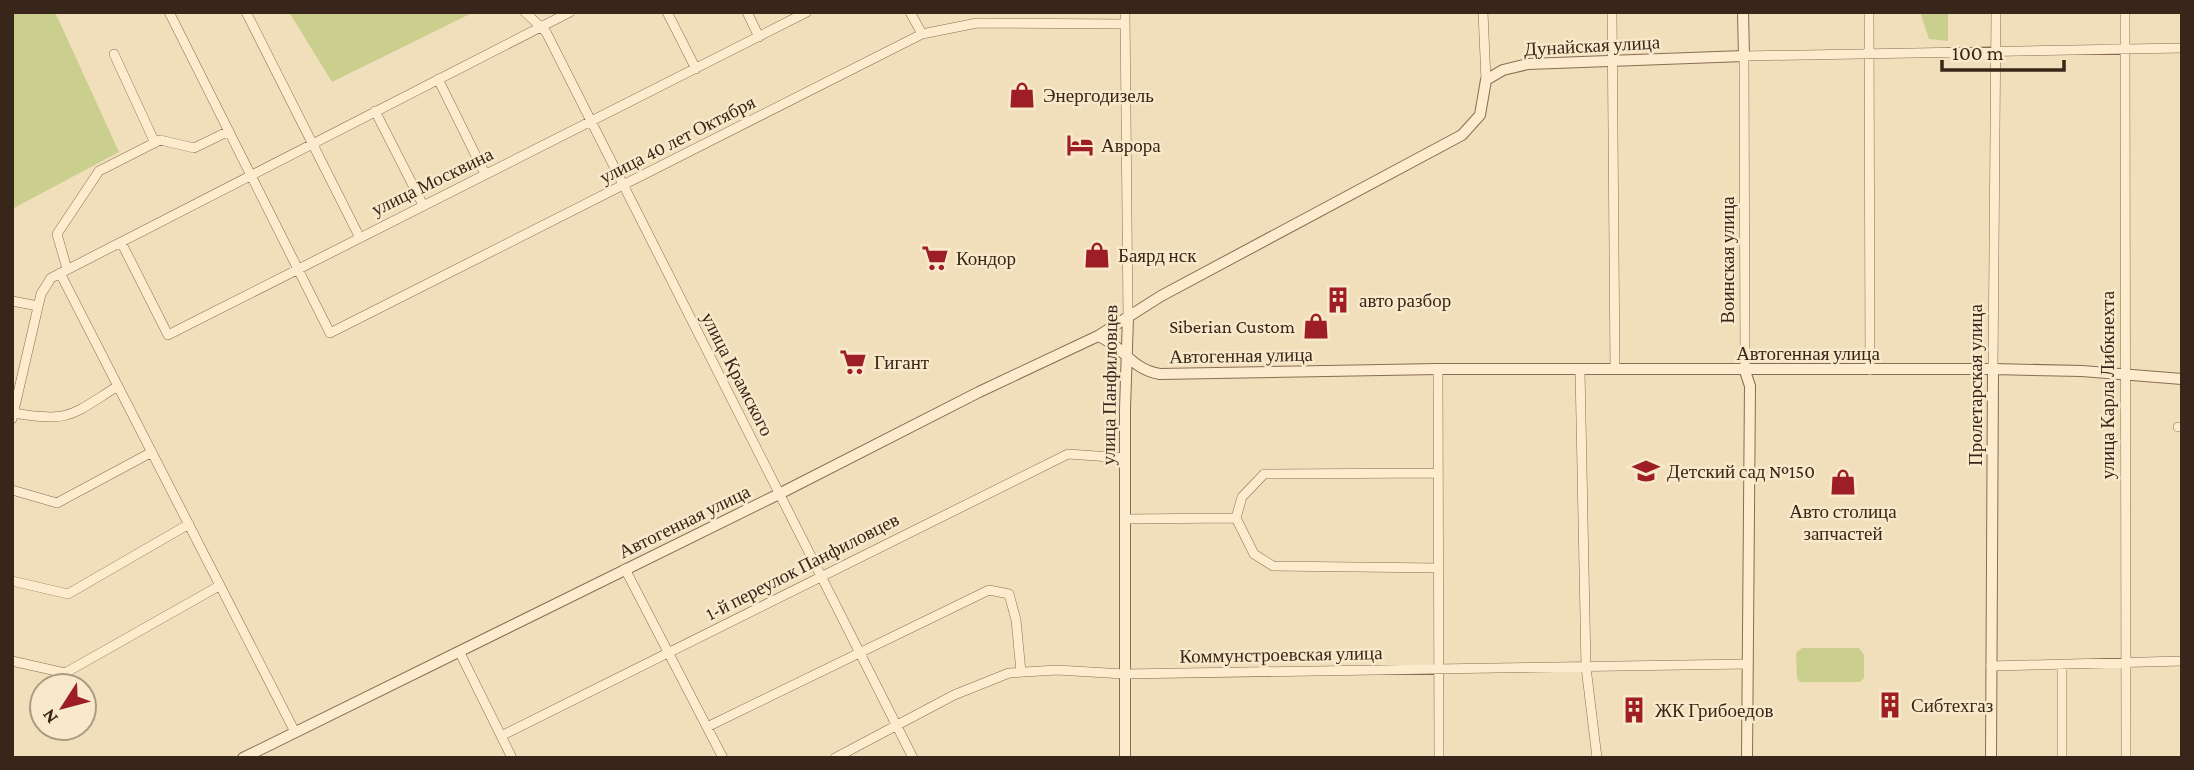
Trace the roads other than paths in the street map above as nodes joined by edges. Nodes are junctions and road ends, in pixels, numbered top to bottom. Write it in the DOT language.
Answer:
graph roads {
  1 [pos="169,12"];
  2 [pos="246,12"];
  3 [pos="524,12"];
  4 [pos="667,12"];
  5 [pos="747,12"];
  6 [pos="807,12"];
  7 [pos="910,12"];
  8 [pos="1125,12"];
  9 [pos="1483,12"];
  10 [pos="1612,12"];
  11 [pos="1743,12"];
  12 [pos="1869,12"];
  13 [pos="1996,12"];
  14 [pos="2126,12"];
  15 [pos="566,13"];
  16 [pos="1125,24"];
  17 [pos="540,27"];
  18 [pos="922,34"];
  19 [pos="760,37"];
  20 [pos="2126,48"];
  21 [pos="2182,48"];
  22 [pos="1996,51"];
  23 [pos="1869,52"];
  24 [pos="114,54"];
  25 [pos="1744,56"];
  26 [pos="1614,60"];
  27 [pos="696,69"];
  28 [pos="438,79"];
  29 [pos="1486,80"];
  30 [pos="375,111"];
  31 [pos="592,122"];
  32 [pos="229,131"];
  33 [pos="155,143"];
  34 [pos="312,143"];
  35 [pos="485,174"];
  36 [pos="251,175"];
  37 [pos="623,186"];
  38 [pos="422,205"];
  39 [pos="359,236"];
  40 [pos="121,242"];
  41 [pos="297,268"];
  42 [pos="64,271"];
  43 [pos="12,301"];
  44 [pos="38,306"];
  45 [pos="1128,317"];
  46 [pos="1098,336"];
  47 [pos="1128,358"];
  48 [pos="1438,369"];
  49 [pos="1615,369"];
  50 [pos="1993,369"];
  51 [pos="1580,370"];
  52 [pos="1870,370"];
  53 [pos="1745,371"];
  54 [pos="2124,374"];
  55 [pos="2182,379"];
  56 [pos="118,386"];
  57 [pos="13,416"];
  58 [pos="152,452"];
  59 [pos="1125,458"];
  60 [pos="1436,473"];
  61 [pos="12,490"];
  62 [pos="779,494"];
  63 [pos="1236,518"];
  64 [pos="1125,519"];
  65 [pos="188,523"];
  66 [pos="1438,568"];
  67 [pos="625,569"];
  68 [pos="819,576"];
  69 [pos="12,581"];
  70 [pos="219,586"];
  71 [pos="859,652"];
  72 [pos="460,653"];
  73 [pos="669,653"];
  74 [pos="12,661"];
  75 [pos="2182,661"];
  76 [pos="2125,662"];
  77 [pos="1747,664"];
  78 [pos="2062,665"];
  79 [pos="1991,666"];
  80 [pos="1586,667"];
  81 [pos="1438,669"];
  82 [pos="1021,672"];
  83 [pos="1124,674"];
  84 [pos="897,726"];
  85 [pos="707,727"];
  86 [pos="295,732"];
  87 [pos="501,736"];
  88 [pos="243,758"];
  89 [pos="512,758"];
  90 [pos="723,758"];
  91 [pos="835,758"];
  92 [pos="913,758"];
  93 [pos="1125,758"];
  94 [pos="1440,758"];
  95 [pos="1597,758"];
  96 [pos="1747,758"];
  97 [pos="1991,758"];
  98 [pos="2062,758"];
  99 [pos="2126,758"];
  1 -- 32 [label="street"];
  2 -- 34 [label="street"];
  3 -- 17 [label="street, улица Крамского"];
  4 -- 27 [label="street"];
  5 -- 19 [label="street"];
  6 -- 19 [label="street, улица Москвина"];
  7 -- 18 [label="street"];
  8 -- 16 [label="street, улица Панфиловцев"];
  9 -- 29 [label="street"];
  10 -- 26 [label="street"];
  11 -- 25 [label="street, Воинская улица"];
  12 -- 23 [label="street"];
  13 -- 22 [label="street, Пролетарская улица"];
  14 -- 20 [label="street, улица Карла Либкнехта"];
  15 -- 17 [label="street"];
  16 -- 18 [label="street, улица 40 лет Октября"];
  16 -- 45 [label="street, улица Панфиловцев"];
  17 -- 28 [label="street"];
  17 -- 31 [label="street, улица Крамского"];
  18 -- 37 [label="street, улица 40 лет Октября"];
  19 -- 27 [label="street, улица Москвина"];
  20 -- 21 [label="street, Дунайская улица"];
  20 -- 22 [label="street, Дунайская улица"];
  20 -- 54 [label="street, улица Карла Либкнехта"];
  22 -- 23 [label="street, Дунайская улица"];
  22 -- 50 [label="street, Пролетарская улица"];
  23 -- 25 [label="street, Дунайская улица"];
  23 -- 52 [label="street"];
  24 -- 33 [label="street"];
  25 -- 26 [label="street, Дунайская улица"];
  25 -- 53 [label="street, Воинская улица"];
  26 -- 29 [label="street, Дунайская улица"];
  26 -- 49 [label="street"];
  27 -- 31 [label="street, улица Москвина"];
  28 -- 30 [label="street"];
  28 -- 35 [label="street"];
  29 -- 45 [label="street"];
  30 -- 34 [label="street"];
  30 -- 38 [label="street"];
  31 -- 35 [label="street, улица Москвина"];
  31 -- 37 [label="street, улица Крамского"];
  32 -- 33 [label="street"];
  32 -- 36 [label="street"];
  33 -- 42 [label="street"];
  34 -- 36 [label="street"];
  34 -- 39 [label="street"];
  35 -- 38 [label="street, улица Москвина"];
  36 -- 40 [label="street"];
  36 -- 41 [label="street"];
  37 -- 41 [label="street, улица 40 лет Октября"];
  37 -- 62 [label="street, улица Крамского"];
  38 -- 39 [label="street, улица Москвина"];
  39 -- 41 [label="street, улица Москвина"];
  40 -- 41 [label="street, улица Москвина"];
  40 -- 42 [label="street"];
  42 -- 44 [label="street"];
  42 -- 56 [label="street"];
  43 -- 44 [label="street"];
  44 -- 57 [label="street"];
  45 -- 46 [label="street"];
  45 -- 47 [label="street, улица Панфиловцев"];
  46 -- 47 [label="street, Автогенная улица"];
  46 -- 62 [label="street, Автогенная улица"];
  47 -- 48 [label="street, Автогенная улица"];
  47 -- 59 [label="street, улица Панфиловцев"];
  48 -- 51 [label="street, Автогенная улица"];
  48 -- 60 [label="street"];
  49 -- 51 [label="street, Автогенная улица"];
  49 -- 53 [label="street, Автогенная улица"];
  50 -- 52 [label="street, Автогенная улица"];
  50 -- 54 [label="street, Автогенная улица"];
  50 -- 79 [label="street, Пролетарская улица"];
  51 -- 80 [label="street"];
  52 -- 53 [label="street, Автогенная улица"];
  53 -- 77 [label="street, Воинская улица"];
  54 -- 55 [label="street, Автогенная улица"];
  54 -- 76 [label="street, улица Карла Либкнехта"];
  56 -- 57 [label="street"];
  56 -- 58 [label="street"];
  58 -- 61 [label="street"];
  58 -- 65 [label="street"];
  59 -- 64 [label="street, улица Панфиловцев"];
  59 -- 68 [label="street, 1-й переулок Панфиловцев"];
  60 -- 63 [label="street"];
  60 -- 66 [label="street"];
  62 -- 67 [label="street, Автогенная улица"];
  62 -- 68 [label="street, улица Крамского"];
  63 -- 64 [label="street"];
  63 -- 66 [label="street"];
  64 -- 83 [label="street, улица Панфиловцев"];
  65 -- 69 [label="street"];
  65 -- 70 [label="street"];
  66 -- 81 [label="street"];
  67 -- 72 [label="street, Автогенная улица"];
  67 -- 73 [label="street"];
  68 -- 71 [label="street, улица Крамского"];
  68 -- 73 [label="street, 1-й переулок Панфиловцев"];
  70 -- 74 [label="street"];
  70 -- 86 [label="street"];
  71 -- 82 [label="street"];
  71 -- 84 [label="street, улица Крамского"];
  71 -- 85 [label="street"];
  72 -- 86 [label="street, Автогенная улица"];
  72 -- 87 [label="street"];
  73 -- 85 [label="street"];
  73 -- 87 [label="street, 1-й переулок Панфиловцев"];
  75 -- 76 [label="street"];
  76 -- 78 [label="street"];
  76 -- 99 [label="street, улица Карла Либкнехта"];
  77 -- 80 [label="street, Коммунстроевская улица"];
  77 -- 96 [label="street, Воинская улица"];
  78 -- 79 [label="street"];
  78 -- 98 [label="street"];
  79 -- 97 [label="street, Пролетарская улица"];
  80 -- 81 [label="street, Коммунстроевская улица"];
  80 -- 95 [label="street"];
  81 -- 83 [label="street, Коммунстроевская улица"];
  81 -- 94 [label="street"];
  82 -- 83 [label="street, Коммунстроевская улица"];
  82 -- 84 [label="street, Коммунстроевская улица"];
  83 -- 93 [label="street, улица Панфиловцев"];
  84 -- 91 [label="street, Коммунстроевская улица"];
  84 -- 92 [label="street, улица Крамского"];
  85 -- 90 [label="street"];
  86 -- 88 [label="street, Автогенная улица"];
  87 -- 89 [label="street"];
}
